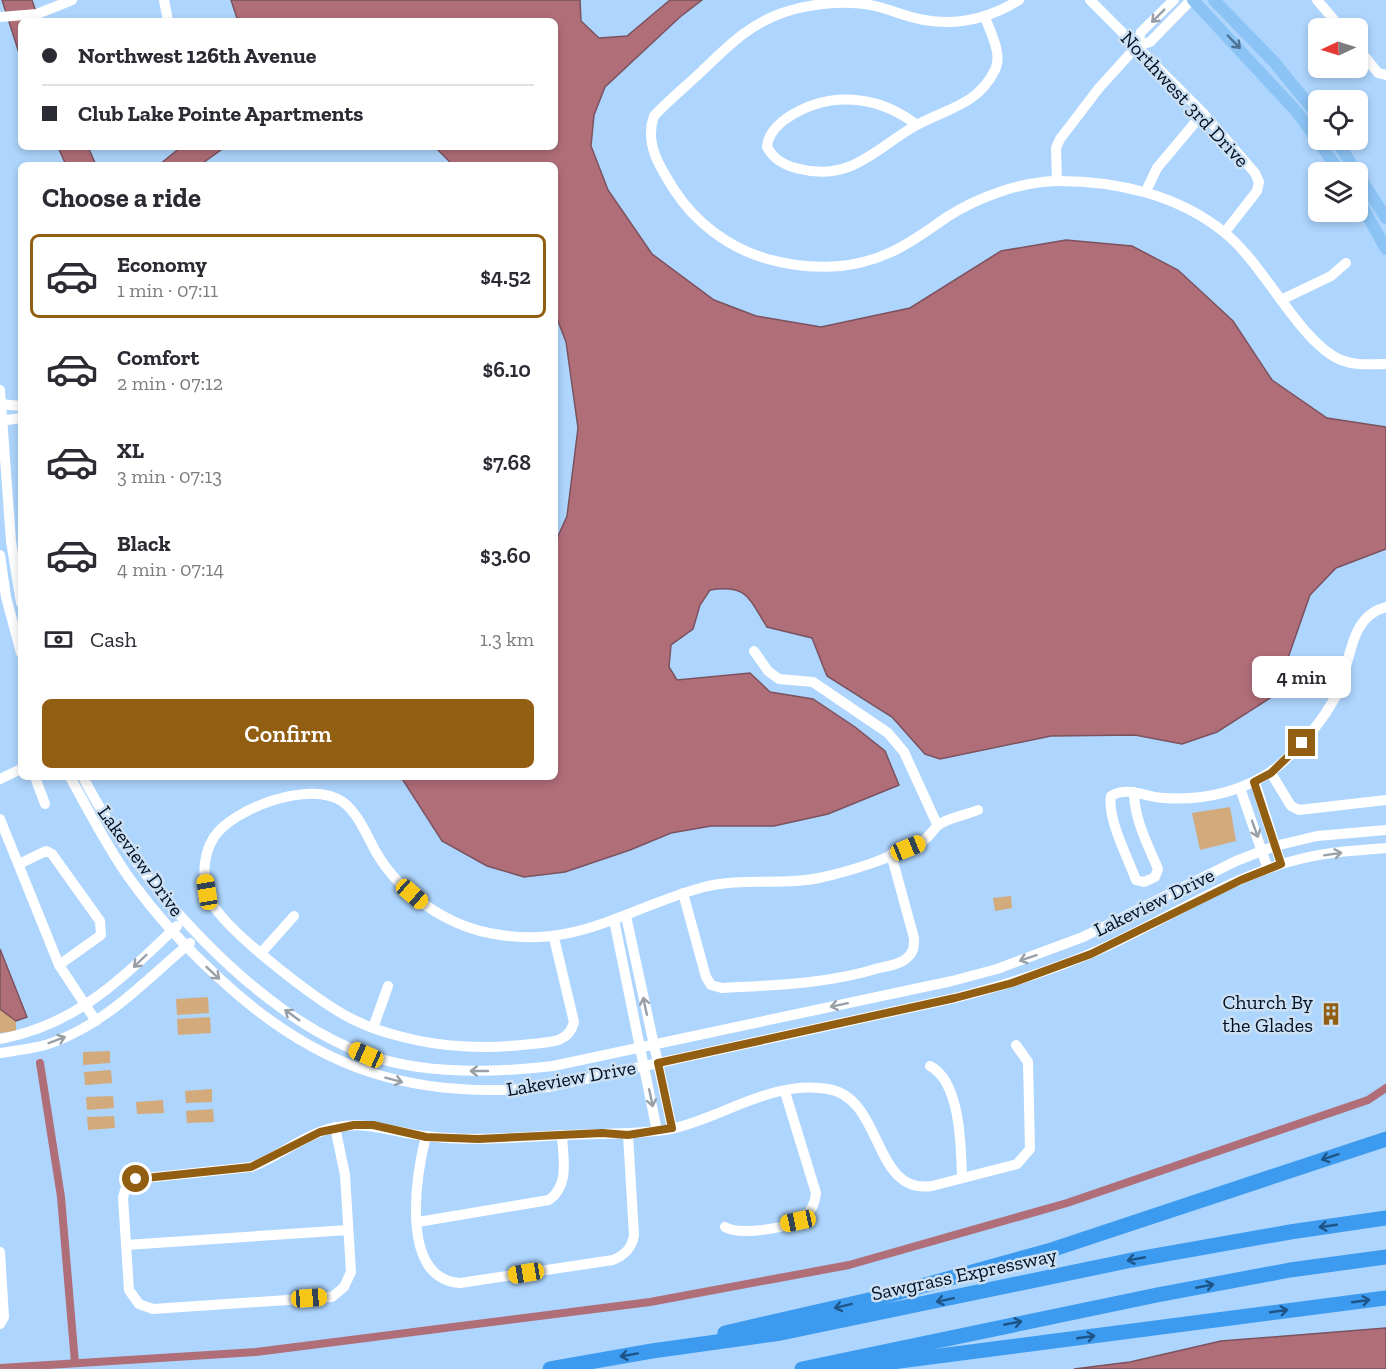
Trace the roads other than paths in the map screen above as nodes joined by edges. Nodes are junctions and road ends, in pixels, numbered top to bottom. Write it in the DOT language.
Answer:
graph roads {
  1 [pos="72,0"];
  2 [pos="164,0"];
  3 [pos="1020,0"];
  4 [pos="1090,0"];
  5 [pos="1174,0"];
  6 [pos="1192,0"];
  7 [pos="1214,0"];
  8 [pos="1320,1"];
  9 [pos="0,17"];
  10 [pos="985,17"];
  11 [pos="167,18"];
  12 [pos="1333,18"];
  13 [pos="1137,46"];
  14 [pos="1368,60"];
  15 [pos="1386,75"];
  16 [pos="1308,104"];
  17 [pos="1203,113"];
  18 [pos="917,125"];
  19 [pos="1342,150"];
  20 [pos="1333,162"];
  21 [pos="1057,181"];
  22 [pos="1146,191"];
  23 [pos="1368,217"];
  24 [pos="1386,218"];
  25 [pos="1225,232"];
  26 [pos="1386,249"];
  27 [pos="1346,263"];
  28 [pos="1283,299"];
  29 [pos="1386,364"];
  30 [pos="0,390"];
  31 [pos="1,404"];
  32 [pos="18,406"];
  33 [pos="18,418"];
  34 [pos="2,421"];
  35 [pos="0,555"];
  36 [pos="18,584"];
  37 [pos="1386,607"];
  38 [pos="18,642"];
  39 [pos="754,651"];
  40 [pos="18,770"];
  41 [pos="1271,773"];
  42 [pos="0,779"];
  43 [pos="36,780"];
  44 [pos="72,780"];
  45 [pos="85,780"];
  46 [pos="1254,782"];
  47 [pos="1240,788"];
  48 [pos="1134,792"];
  49 [pos="1386,800"];
  50 [pos="45,804"];
  51 [pos="978,810"];
  52 [pos="0,819"];
  53 [pos="937,824"];
  54 [pos="1386,830"];
  55 [pos="1275,846"];
  56 [pos="1386,848"];
  57 [pos="1262,851"];
  58 [pos="891,854"];
  59 [pos="19,864"];
  60 [pos="1281,864"];
  61 [pos="1268,869"];
  62 [pos="683,893"];
  63 [pos="294,916"];
  64 [pos="626,916"];
  65 [pos="183,920"];
  66 [pos="614,920"];
  67 [pos="172,931"];
  68 [pos="198,936"];
  69 [pos="554,938"];
  70 [pos="185,947"];
  71 [pos="261,953"];
  72 [pos="59,965"];
  73 [pos="388,986"];
  74 [pos="875,998"];
  75 [pos="84,1006"];
  76 [pos="878,1015"];
  77 [pos="96,1021"];
  78 [pos="373,1028"];
  79 [pos="329,1038"];
  80 [pos="0,1039"];
  81 [pos="655,1045"];
  82 [pos="1016,1045"];
  83 [pos="640,1049"];
  84 [pos="0,1053"];
  85 [pos="319,1053"];
  86 [pos="658,1063"];
  87 [pos="644,1066"];
  88 [pos="930,1066"];
  89 [pos="785,1092"];
  90 [pos="335,1127"];
  91 [pos="672,1128"];
  92 [pos="657,1131"];
  93 [pos="562,1135"];
  94 [pos="628,1135"];
  95 [pos="426,1137"];
  96 [pos="1386,1138"];
  97 [pos="962,1178"];
  98 [pos="1386,1218"];
  99 [pos="418,1222"];
  100 [pos="725,1227"];
  101 [pos="348,1230"];
  102 [pos="126,1245"];
  103 [pos="0,1252"];
  104 [pos="1386,1257"];
  105 [pos="1386,1298"];
  106 [pos="0,1324"];
  107 [pos="652,1351"];
  108 [pos="808,1368"];
  109 [pos="550,1369"];
  110 [pos="839,1369"];
  1 -- 9 [label="street"];
  2 -- 11 [label="street"];
  3 -- 10 [label="street"];
  4 -- 13 [label="street, Northwest 3rd Drive"];
  5 -- 13 [label="street, one-way"];
  6 -- 13 [label="street"];
  6 -- 20 [label="main road, one-way"];
  7 -- 16 [label="main road"];
  8 -- 12 [label="street"];
  10 -- 18 [label="street"];
  10 -- 21 [label="street"];
  13 -- 17 [label="street, Northwest 3rd Drive"];
  13 -- 21 [label="street"];
  14 -- 15 [label="street"];
  17 -- 22 [label="street"];
  17 -- 25 [label="street, Northwest 3rd Drive"];
  18 -- 18 [label="street"];
  19 -- 24 [label="main road"];
  21 -- 22 [label="street"];
  22 -- 25 [label="street"];
  23 -- 26 [label="main road"];
  25 -- 28 [label="street"];
  27 -- 28 [label="street"];
  28 -- 29 [label="street"];
  30 -- 31 [label="street"];
  31 -- 32 [label="street"];
  31 -- 34 [label="street"];
  33 -- 34 [label="street"];
  34 -- 36 [label="street"];
  35 -- 38 [label="street"];
  37 -- 41 [label="street"];
  39 -- 53 [label="street"];
  40 -- 42 [label="street"];
  41 -- 46 [label="street"];
  41 -- 49 [label="street"];
  43 -- 50 [label="street"];
  44 -- 67 [label="street, Lakeview Drive"];
  45 -- 65 [label="street, Lakeview Drive"];
  46 -- 47 [label="street"];
  46 -- 55 [label="street"];
  47 -- 48 [label="street"];
  47 -- 57 [label="street, one-way"];
  48 -- 48 [label="street"];
  51 -- 53 [label="street"];
  52 -- 59 [label="street"];
  53 -- 58 [label="street"];
  54 -- 55 [label="street, Lakeview Drive"];
  55 -- 57 [label="street, Lakeview Drive"];
  55 -- 60 [label="street"];
  60 -- 56 [label="street, Lakeview Drive, one-way"];
  57 -- 61 [label="street"];
  57 -- 74 [label="street, Lakeview Drive, one-way"];
  58 -- 62 [label="street"];
  58 -- 62 [label="street"];
  59 -- 72 [label="street"];
  59 -- 72 [label="street"];
  60 -- 61 [label="street, Lakeview Drive"];
  61 -- 76 [label="street, Lakeview Drive"];
  62 -- 64 [label="street"];
  63 -- 71 [label="street"];
  64 -- 66 [label="street"];
  81 -- 64 [label="street, one-way"];
  65 -- 67 [label="street"];
  65 -- 68 [label="street, Lakeview Drive"];
  66 -- 69 [label="street"];
  66 -- 83 [label="street"];
  67 -- 70 [label="street, Lakeview Drive"];
  67 -- 75 [label="street, one-way"];
  68 -- 70 [label="street"];
  79 -- 68 [label="street, Lakeview Drive, one-way"];
  69 -- 71 [label="street"];
  69 -- 78 [label="street"];
  70 -- 77 [label="street"];
  70 -- 85 [label="street, Lakeview Drive, one-way"];
  71 -- 78 [label="street"];
  72 -- 75 [label="street"];
  73 -- 78 [label="street"];
  74 -- 76 [label="street"];
  74 -- 81 [label="street, Lakeview Drive, one-way"];
  75 -- 77 [label="street"];
  75 -- 80 [label="street"];
  76 -- 86 [label="street, Lakeview Drive"];
  84 -- 77 [label="street, one-way"];
  83 -- 79 [label="street, Lakeview Drive, one-way"];
  79 -- 85 [label="street"];
  81 -- 83 [label="street, Lakeview Drive"];
  81 -- 86 [label="street"];
  82 -- 97 [label="street"];
  83 -- 87 [label="street"];
  85 -- 87 [label="street, Lakeview Drive, one-way"];
  86 -- 87 [label="street, Lakeview Drive"];
  86 -- 91 [label="street"];
  87 -- 92 [label="street, one-way"];
  88 -- 97 [label="street"];
  89 -- 91 [label="street"];
  89 -- 97 [label="street"];
  89 -- 100 [label="street"];
  90 -- 95 [label="street"];
  90 -- 101 [label="street"];
  90 -- 102 [label="street"];
  91 -- 92 [label="street"];
  92 -- 94 [label="street"];
  93 -- 94 [label="street"];
  93 -- 95 [label="street"];
  93 -- 99 [label="street"];
  94 -- 99 [label="street"];
  95 -- 99 [label="street"];
  96 -- 107 [label="highway, one-way"];
  98 -- 107 [label="highway, Sawgrass Expressway, one-way"];
  101 -- 102 [label="street"];
  101 -- 102 [label="street"];
  103 -- 106 [label="street"];
  108 -- 104 [label="highway, one-way"];
  110 -- 105 [label="highway, one-way"];
  107 -- 109 [label="highway, Sawgrass Expressway, one-way"];
  108 -- 110 [label="highway"];
}
